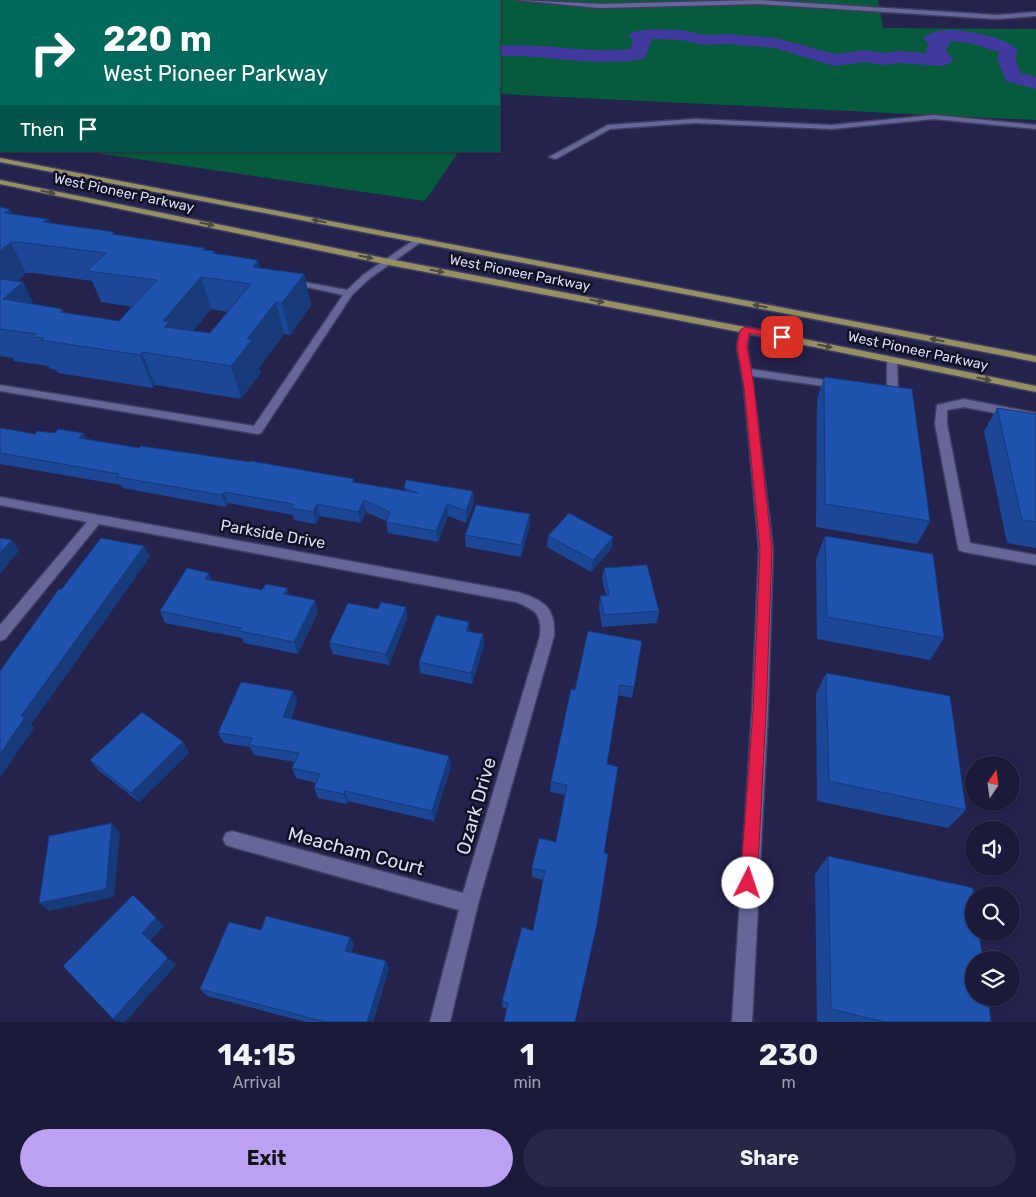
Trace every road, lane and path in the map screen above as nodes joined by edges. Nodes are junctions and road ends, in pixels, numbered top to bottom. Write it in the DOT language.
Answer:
graph roads {
  1 [pos="520,0"];
  2 [pos="1036,14"];
  3 [pos="1036,127"];
  4 [pos="553,157"];
  5 [pos="0,160"];
  6 [pos="0,182"];
  7 [pos="418,240"];
  8 [pos="390,262"];
  9 [pos="281,279"];
  10 [pos="349,293"];
  11 [pos="745,330"];
  12 [pos="1036,359"];
  13 [pos="892,360"];
  14 [pos="746,372"];
  15 [pos="854,387"];
  16 [pos="0,388"];
  17 [pos="1036,389"];
  18 [pos="874,390"];
  19 [pos="1036,417"];
  20 [pos="0,501"];
  21 [pos="96,519"];
  22 [pos="1036,560"];
  23 [pos="538,605"];
  24 [pos="0,635"];
  25 [pos="232,839"];
  26 [pos="469,904"];
  27 [pos="440,1022"];
  28 [pos="742,1022"];
  1 -- 2 [label="street"];
  3 -- 4 [label="street"];
  7 -- 5 [label="main road, West Pioneer Parkway, one-way"];
  6 -- 8 [label="main road, West Pioneer Parkway, one-way"];
  7 -- 8 [label="street"];
  12 -- 7 [label="main road, West Pioneer Parkway, one-way"];
  8 -- 10 [label="street"];
  8 -- 11 [label="main road, West Pioneer Parkway, one-way"];
  9 -- 10 [label="street"];
  10 -- 16 [label="street"];
  11 -- 13 [label="main road, West Pioneer Parkway, one-way"];
  11 -- 14 [label="street"];
  13 -- 17 [label="main road, West Pioneer Parkway, one-way"];
  13 -- 18 [label="street"];
  14 -- 15 [label="street"];
  14 -- 28 [label="street"];
  19 -- 22 [label="street"];
  20 -- 21 [label="street, Parkside Drive"];
  21 -- 23 [label="street, Parkside Drive"];
  21 -- 24 [label="street"];
  23 -- 26 [label="street, Ozark Drive"];
  25 -- 26 [label="street, Meacham Court"];
  26 -- 27 [label="street, Ozark Drive"];
}
